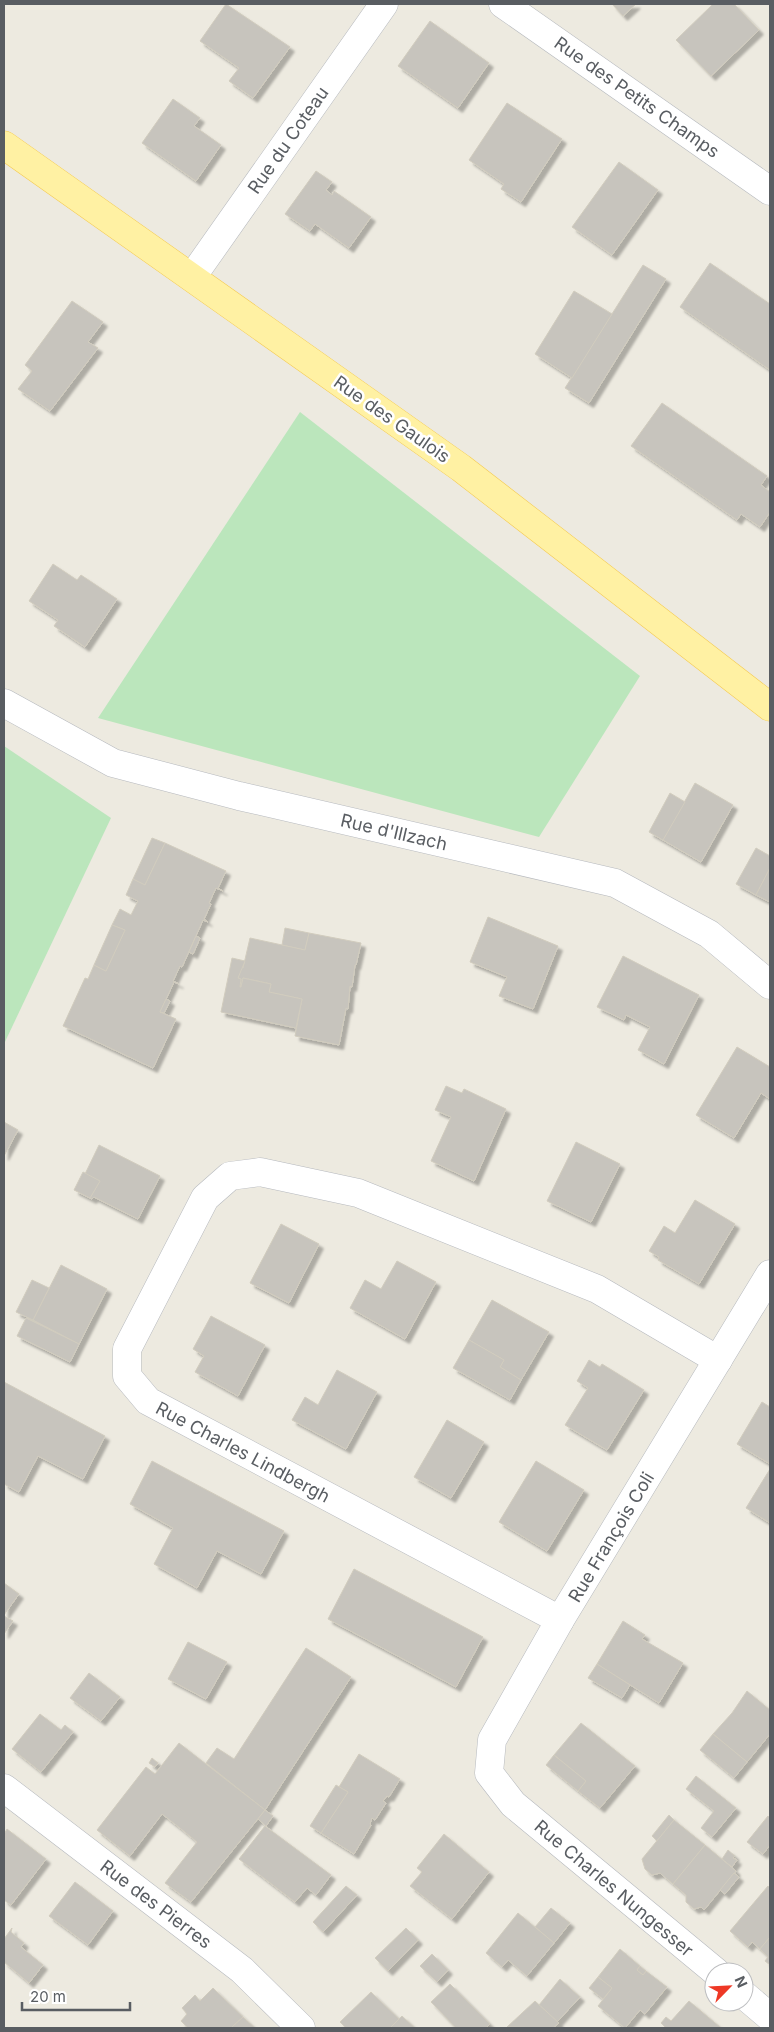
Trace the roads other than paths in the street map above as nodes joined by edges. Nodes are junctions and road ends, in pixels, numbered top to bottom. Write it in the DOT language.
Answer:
graph roads {
  1 [pos="384,4"];
  2 [pos="503,4"];
  3 [pos="4,146"];
  4 [pos="770,191"];
  5 [pos="192,277"];
  6 [pos="4,704"];
  7 [pos="770,708"];
  8 [pos="770,985"];
  9 [pos="770,1274"];
  10 [pos="718,1360"];
  11 [pos="560,1620"];
  12 [pos="4,1788"];
  13 [pos="513,1804"];
  14 [pos="704,1962"];
  15 [pos="754,2003"];
  16 [pos="770,2017"];
  17 [pos="301,2028"];
  1 -- 5 [label="street, Rue du Coteau"];
  2 -- 4 [label="street, Rue des Petits Champs"];
  3 -- 5 [label="main road, Rue des Gaulois"];
  5 -- 7 [label="main road, Rue des Gaulois"];
  6 -- 8 [label="street, Rue d'Illzach"];
  9 -- 10 [label="street, Rue François Coli"];
  10 -- 11 [label="street, Rue François Coli"];
  10 -- 11 [label="street, Rue Charles Lindbergh"];
  11 -- 13 [label="street, Rue François Coli"];
  12 -- 17 [label="street, Rue des Pierres"];
  13 -- 14 [label="street, Rue Charles Nungesser"];
  15 -- 16 [label="street"];
}
